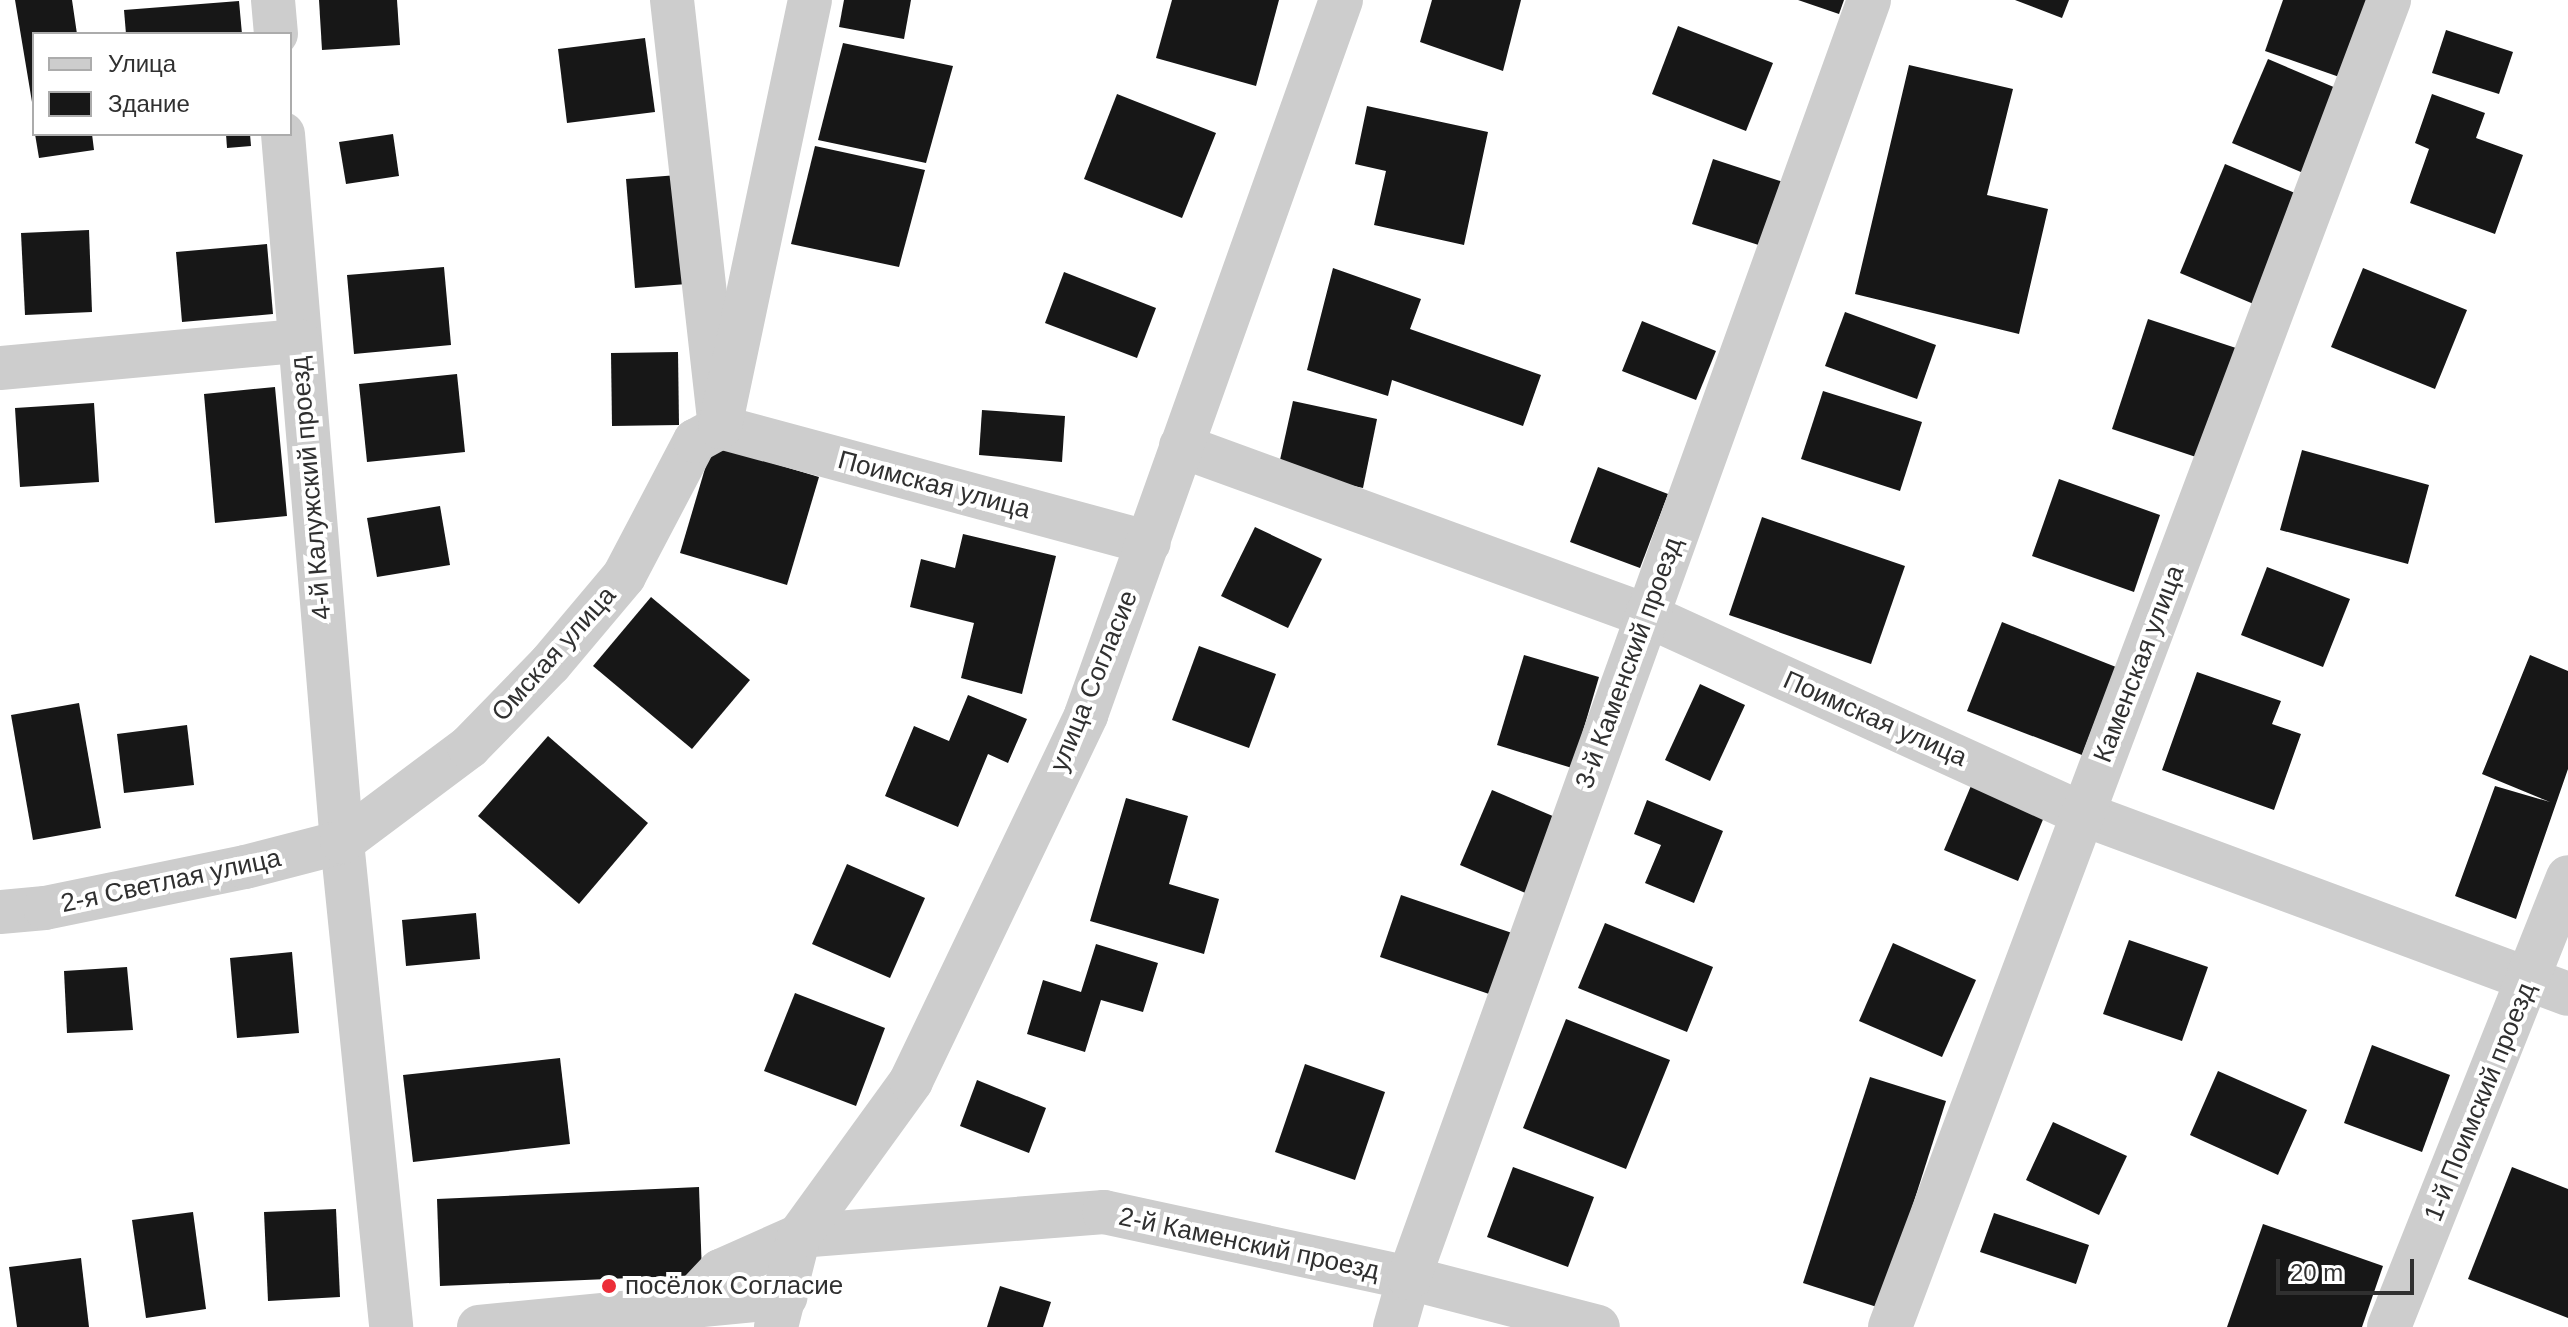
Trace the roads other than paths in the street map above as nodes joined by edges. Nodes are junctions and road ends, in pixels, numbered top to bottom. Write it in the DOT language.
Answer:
graph roads {
  1 [pos="273,0"];
  2 [pos="672,0"];
  3 [pos="810,0"];
  4 [pos="1341,0"];
  5 [pos="1869,0"];
  6 [pos="2389,0"];
  7 [pos="276,32"];
  8 [pos="283,136"];
  9 [pos="299,341"];
  10 [pos="0,368"];
  11 [pos="720,427"];
  12 [pos="1181,446"];
  13 [pos="1149,543"];
  14 [pos="1646,615"];
  15 [pos="2083,814"];
  16 [pos="342,842"];
  17 [pos="2568,877"];
  18 [pos="0,912"];
  19 [pos="2548,988"];
  20 [pos="799,1236"];
  21 [pos="1409,1278"];
  22 [pos="687,1306"];
  23 [pos="781,1312"];
  24 [pos="391,1327"];
  25 [pos="479,1327"];
  26 [pos="1395,1327"];
  27 [pos="1598,1327"];
  28 [pos="1890,1327"];
  29 [pos="2389,1327"];
  1 -- 7 [label="street"];
  2 -- 11 [label="street"];
  3 -- 11 [label="street"];
  4 -- 12 [label="street, улица Согласие"];
  5 -- 14 [label="street, 3-й Каменский проезд"];
  6 -- 15 [label="street, Каменская улица"];
  8 -- 9 [label="street, 4-й Калужский проезд"];
  9 -- 10 [label="street"];
  9 -- 16 [label="street, 4-й Калужский проезд"];
  11 -- 13 [label="street, Поимская улица"];
  11 -- 16 [label="street, Омская улица"];
  12 -- 13 [label="street, улица Согласие"];
  12 -- 14 [label="street, Поимская улица"];
  13 -- 20 [label="street, улица Согласие"];
  14 -- 15 [label="street, Поимская улица"];
  14 -- 21 [label="street, 3-й Каменский проезд"];
  15 -- 19 [label="street, Поимская улица"];
  15 -- 28 [label="street, Каменская улица"];
  16 -- 18 [label="street, 2-я Светлая улица"];
  16 -- 24 [label="street, 4-й Калужский проезд"];
  17 -- 19 [label="street, 1-й Поимский проезд"];
  19 -- 29 [label="street, 1-й Поимский проезд"];
  20 -- 21 [label="street, 2-й Каменский проезд"];
  20 -- 22 [label="street"];
  20 -- 23 [label="street, улица Согласие"];
  21 -- 26 [label="street, 3-й Каменский проезд"];
  21 -- 27 [label="street, 2-й Каменский проезд"];
  22 -- 23 [label="street"];
  22 -- 25 [label="street"];
}
